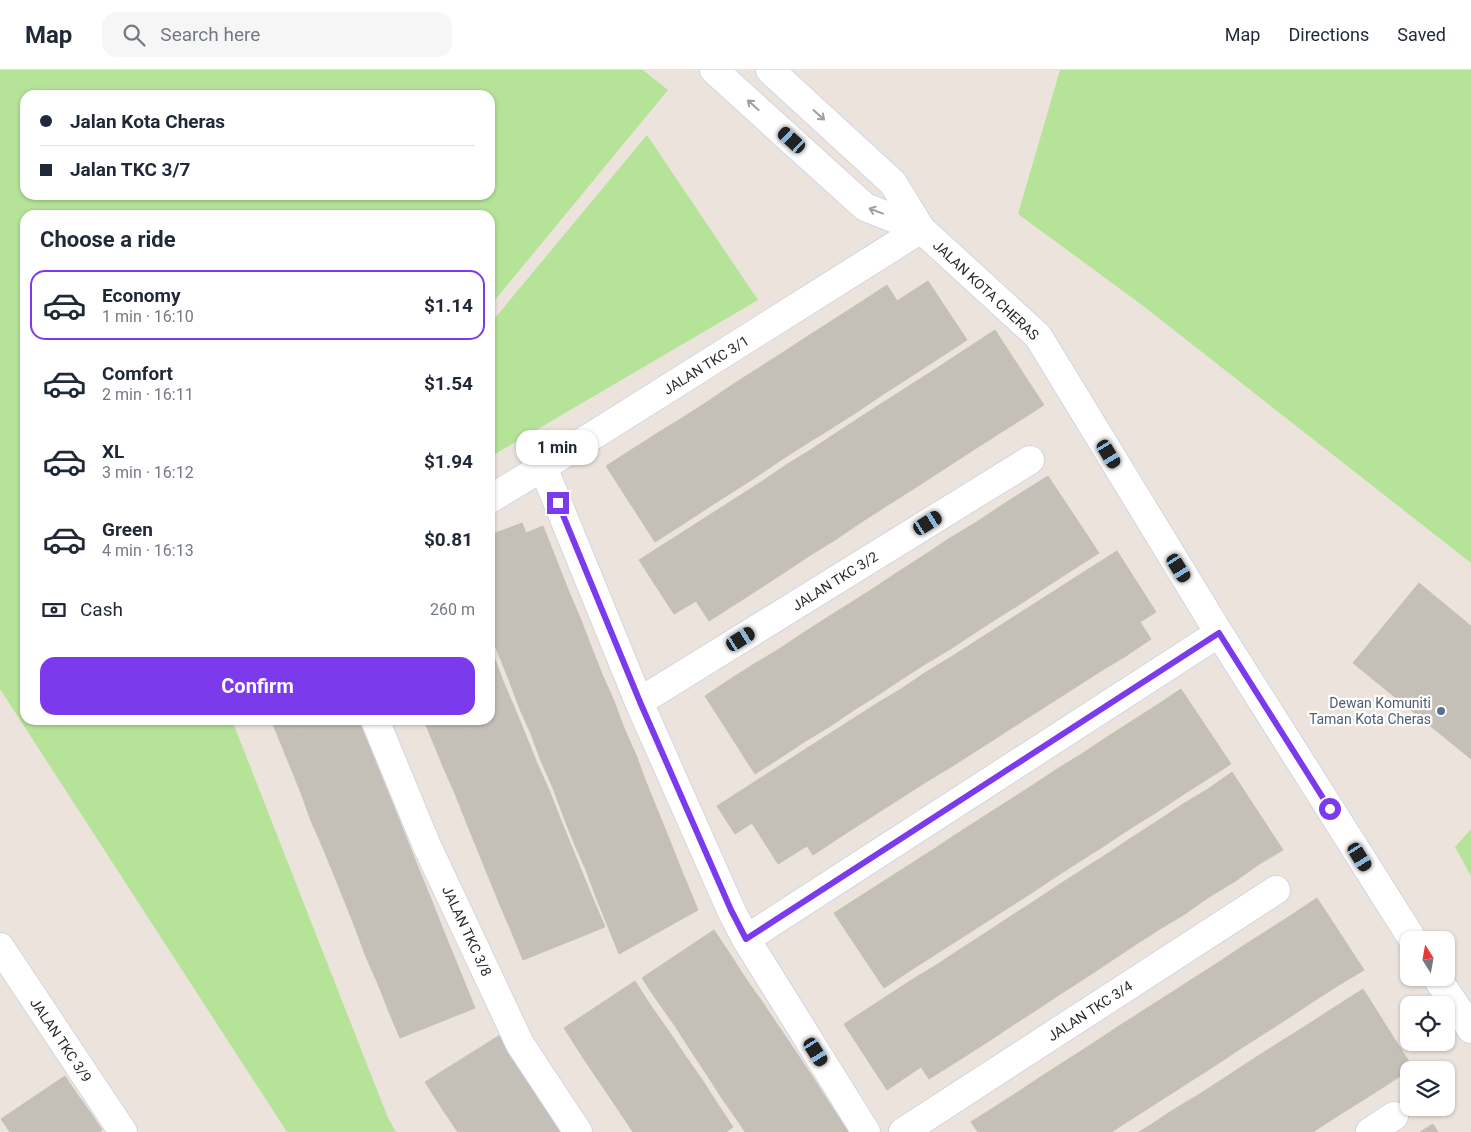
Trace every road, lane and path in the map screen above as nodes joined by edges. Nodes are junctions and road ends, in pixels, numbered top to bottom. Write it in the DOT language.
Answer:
graph roads {
  1 [pos="714,70"];
  2 [pos="770,70"];
  3 [pos="921,229"];
  4 [pos="1030,460"];
  5 [pos="543,467"];
  6 [pos="495,496"];
  7 [pos="1219,633"];
  8 [pos="640,702"];
  9 [pos="377,725"];
  10 [pos="1276,890"];
  11 [pos="1407,931"];
  12 [pos="746,939"];
  13 [pos="0,947"];
  14 [pos="1442,986"];
  15 [pos="1471,1029"];
  16 [pos="1394,1116"];
  17 [pos="123,1132"];
  18 [pos="578,1132"];
  19 [pos="866,1132"];
  20 [pos="903,1132"];
  21 [pos="1370,1132"];
  3 -- 1 [label="street, JALAN KOTA CHERAS, one-way"];
  2 -- 3 [label="street, JALAN KOTA CHERAS, one-way"];
  3 -- 5 [label="street, JALAN TKC 3/1"];
  3 -- 7 [label="street, JALAN KOTA CHERAS"];
  4 -- 8 [label="street, JALAN TKC 3/2"];
  5 -- 6 [label="street, JALAN TKC 3/1"];
  5 -- 8 [label="street"];
  7 -- 11 [label="street, JALAN KOTA CHERAS"];
  7 -- 12 [label="street"];
  8 -- 12 [label="street"];
  9 -- 18 [label="street, JALAN TKC 3/8"];
  10 -- 20 [label="street, JALAN TKC 3/4"];
  12 -- 19 [label="street"];
  13 -- 17 [label="street, JALAN TKC 3/9"];
  14 -- 15 [label="street"];
  16 -- 21 [label="street"];
}
